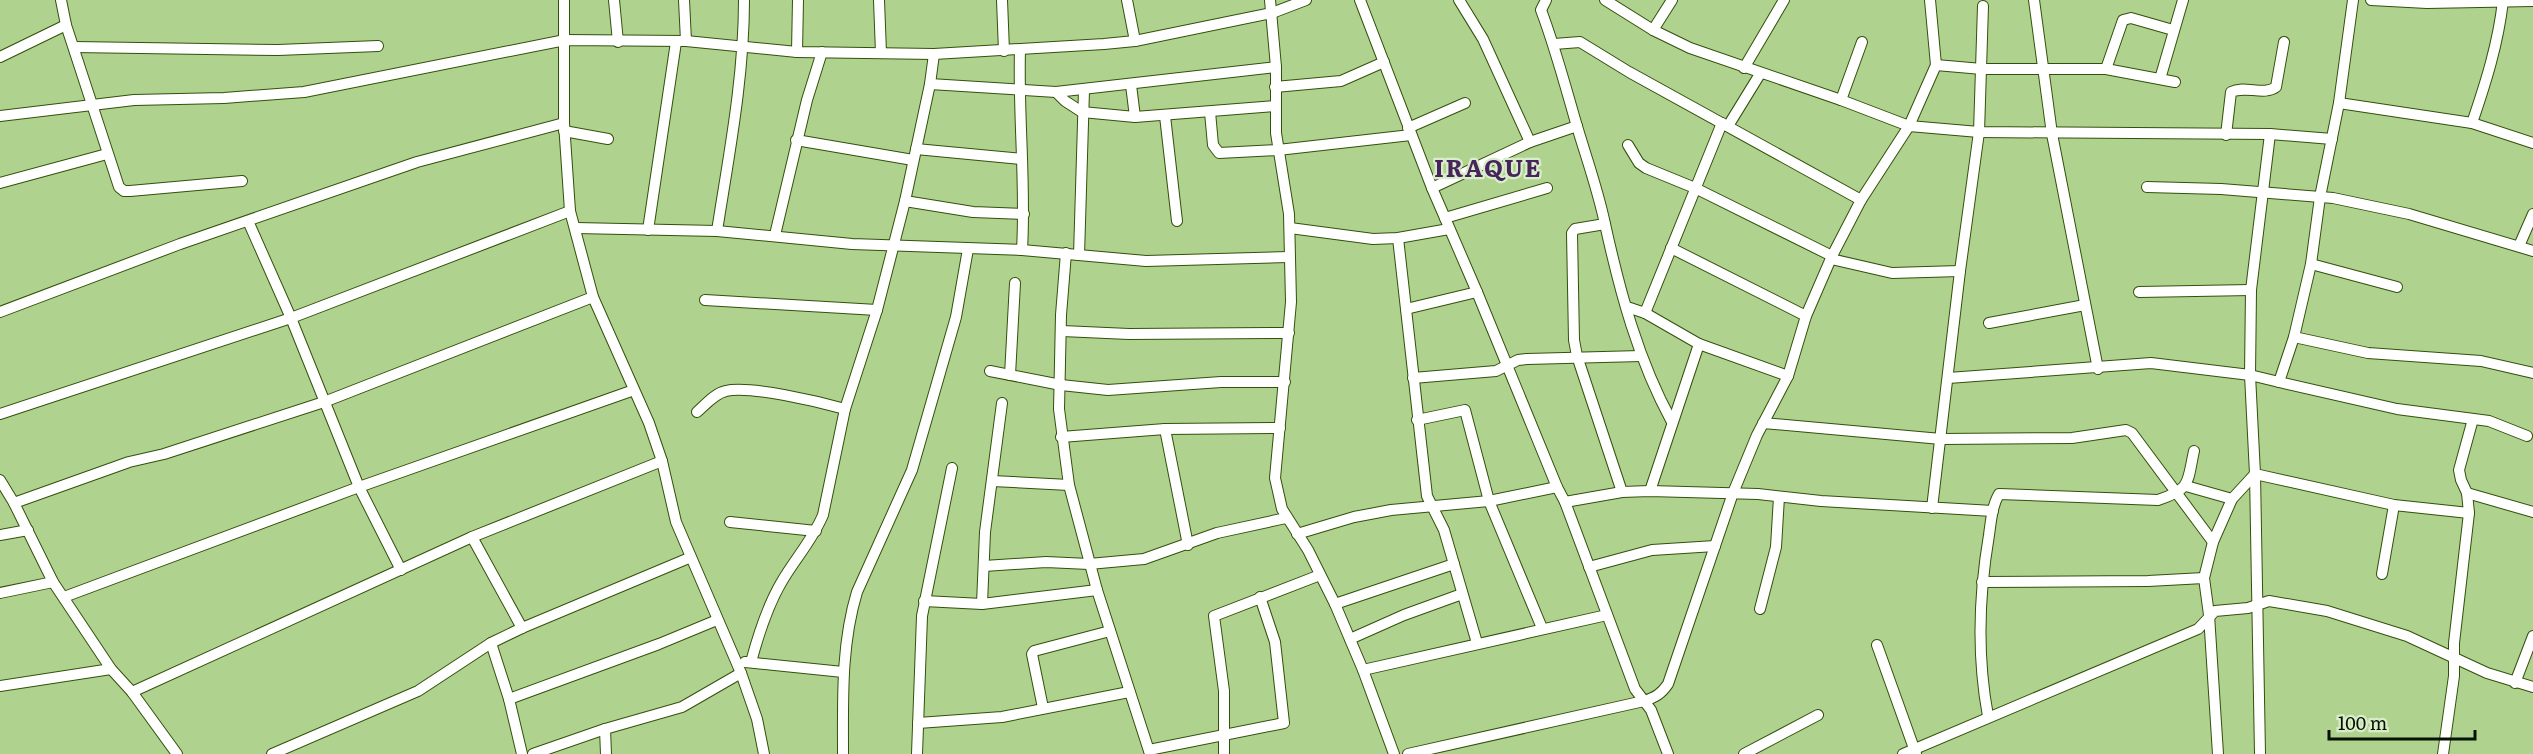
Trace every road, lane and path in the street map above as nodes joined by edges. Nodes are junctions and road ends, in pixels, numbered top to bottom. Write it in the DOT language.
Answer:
graph roads {
  1 [pos="61,0"];
  2 [pos="564,0"];
  3 [pos="614,0"];
  4 [pos="684,0"];
  5 [pos="744,0"];
  6 [pos="798,0"];
  7 [pos="879,0"];
  8 [pos="1002,0"];
  9 [pos="1127,0"];
  10 [pos="1270,0"];
  11 [pos="1306,0"];
  12 [pos="1360,0"];
  13 [pos="1459,0"];
  14 [pos="1546,0"];
  15 [pos="1605,0"];
  16 [pos="1672,0"];
  17 [pos="1784,0"];
  18 [pos="1930,0"];
  19 [pos="2034,0"];
  20 [pos="2183,0"];
  21 [pos="2353,0"];
  22 [pos="2371,0"];
  23 [pos="2485,1"];
  24 [pos="2503,1"];
  25 [pos="2533,1"];
  26 [pos="1983,6"];
  27 [pos="1272,13"];
  28 [pos="66,25"];
  29 [pos="1653,30"];
  30 [pos="2173,30"];
  31 [pos="565,40"];
  32 [pos="681,41"];
  33 [pos="1135,41"];
  34 [pos="618,42"];
  35 [pos="1862,42"];
  36 [pos="2284,42"];
  37 [pos="1554,44"];
  38 [pos="378,46"];
  39 [pos="74,47"];
  40 [pos="744,48"];
  41 [pos="1020,50"];
  42 [pos="1004,51"];
  43 [pos="797,52"];
  44 [pos="822,52"];
  45 [pos="881,53"];
  46 [pos="934,54"];
  47 [pos="0,57"];
  48 [pos="1384,62"];
  49 [pos="1936,65"];
  50 [pos="1276,67"];
  51 [pos="1744,68"];
  52 [pos="1982,69"];
  53 [pos="2044,69"];
  54 [pos="2106,69"];
  55 [pos="1760,74"];
  56 [pos="2160,79"];
  57 [pos="2175,82"];
  58 [pos="930,84"];
  59 [pos="1131,85"];
  60 [pos="1275,87"];
  61 [pos="1019,90"];
  62 [pos="1084,90"];
  63 [pos="1056,92"];
  64 [pos="1842,100"];
  65 [pos="1465,103"];
  66 [pos="2339,103"];
  67 [pos="92,104"];
  68 [pos="1275,106"];
  69 [pos="1082,112"];
  70 [pos="1209,112"];
  71 [pos="0,116"];
  72 [pos="1166,116"];
  73 [pos="1135,117"];
  74 [pos="2472,123"];
  75 [pos="1725,124"];
  76 [pos="1577,126"];
  77 [pos="1909,126"];
  78 [pos="564,127"];
  79 [pos="1409,132"];
  80 [pos="1979,132"];
  81 [pos="2052,134"];
  82 [pos="2270,134"];
  83 [pos="2226,135"];
  84 [pos="608,139"];
  85 [pos="2332,139"];
  86 [pos="796,140"];
  87 [pos="1530,142"];
  88 [pos="2533,143"];
  89 [pos="1628,145"];
  90 [pos="1278,150"];
  91 [pos="107,154"];
  92 [pos="915,154"];
  93 [pos="1022,159"];
  94 [pos="242,181"];
  95 [pos="0,183"];
  96 [pos="2147,187"];
  97 [pos="1432,188"];
  98 [pos="1547,188"];
  99 [pos="1695,188"];
  100 [pos="2262,191"];
  101 [pos="2320,197"];
  102 [pos="1861,200"];
  103 [pos="905,201"];
  104 [pos="570,211"];
  105 [pos="1024,214"];
  106 [pos="2533,214"];
  107 [pos="248,221"];
  108 [pos="1177,221"];
  109 [pos="1447,224"];
  110 [pos="1605,224"];
  111 [pos="576,228"];
  112 [pos="1290,228"];
  113 [pos="648,230"];
  114 [pos="717,231"];
  115 [pos="775,235"];
  116 [pos="1398,238"];
  117 [pos="893,246"];
  118 [pos="2519,246"];
  119 [pos="1671,248"];
  120 [pos="968,249"];
  121 [pos="1022,250"];
  122 [pos="2533,251"];
  123 [pos="1066,253"];
  124 [pos="1079,255"];
  125 [pos="1289,257"];
  126 [pos="1831,257"];
  127 [pos="2311,264"];
  128 [pos="1960,271"];
  129 [pos="1015,283"];
  130 [pos="2397,287"];
  131 [pos="2251,290"];
  132 [pos="1478,292"];
  133 [pos="2139,292"];
  134 [pos="593,297"];
  135 [pos="705,300"];
  136 [pos="2085,305"];
  137 [pos="1627,307"];
  138 [pos="1406,309"];
  139 [pos="877,310"];
  140 [pos="0,312"];
  141 [pos="1645,312"];
  142 [pos="1806,316"];
  143 [pos="291,318"];
  144 [pos="1989,323"];
  145 [pos="1062,331"];
  146 [pos="1289,333"];
  147 [pos="2294,337"];
  148 [pos="1699,344"];
  149 [pos="1576,356"];
  150 [pos="1641,356"];
  151 [pos="1507,365"];
  152 [pos="2098,369"];
  153 [pos="990,371"];
  154 [pos="2533,373"];
  155 [pos="1010,375"];
  156 [pos="2250,375"];
  157 [pos="1788,376"];
  158 [pos="1413,378"];
  159 [pos="1948,378"];
  160 [pos="1285,382"];
  161 [pos="2279,382"];
  162 [pos="1061,385"];
  163 [pos="634,390"];
  164 [pos="324,402"];
  165 [pos="1002,403"];
  166 [pos="845,409"];
  167 [pos="697,412"];
  168 [pos="0,414"];
  169 [pos="2473,419"];
  170 [pos="1417,420"];
  171 [pos="1672,422"];
  172 [pos="1763,423"];
  173 [pos="1280,428"];
  174 [pos="1165,429"];
  175 [pos="2527,436"];
  176 [pos="1061,437"];
  177 [pos="1941,440"];
  178 [pos="2194,451"];
  179 [pos="662,461"];
  180 [pos="952,468"];
  181 [pos="2255,474"];
  182 [pos="0,480"];
  183 [pos="992,481"];
  184 [pos="1069,485"];
  185 [pos="358,487"];
  186 [pos="1557,487"];
  187 [pos="2182,490"];
  188 [pos="1650,491"];
  189 [pos="1622,492"];
  190 [pos="1733,493"];
  191 [pos="2467,493"];
  192 [pos="1779,497"];
  193 [pos="2232,499"];
  194 [pos="1490,501"];
  195 [pos="1565,502"];
  196 [pos="14,503"];
  197 [pos="2394,505"];
  198 [pos="1434,506"];
  199 [pos="1932,508"];
  200 [pos="1993,511"];
  201 [pos="2533,512"];
  202 [pos="2469,513"];
  203 [pos="1286,519"];
  204 [pos="730,522"];
  205 [pos="28,530"];
  206 [pos="816,531"];
  207 [pos="1297,534"];
  208 [pos="0,535"];
  209 [pos="472,537"];
  210 [pos="2212,542"];
  211 [pos="1188,545"];
  212 [pos="1714,546"];
  213 [pos="689,558"];
  214 [pos="1089,564"];
  215 [pos="1454,564"];
  216 [pos="984,566"];
  217 [pos="1590,567"];
  218 [pos="401,570"];
  219 [pos="2382,574"];
  220 [pos="1320,575"];
  221 [pos="2204,578"];
  222 [pos="53,582"];
  223 [pos="1982,582"];
  224 [pos="1096,590"];
  225 [pos="0,593"];
  226 [pos="1462,594"];
  227 [pos="64,597"];
  228 [pos="1260,597"];
  229 [pos="924,601"];
  230 [pos="982,604"];
  231 [pos="1335,604"];
  232 [pos="2258,604"];
  233 [pos="1760,609"];
  234 [pos="1607,615"];
  235 [pos="2209,615"];
  236 [pos="717,620"];
  237 [pos="522,628"];
  238 [pos="1542,628"];
  239 [pos="1110,631"];
  240 [pos="2533,636"];
  241 [pos="1350,639"];
  242 [pos="492,643"];
  243 [pos="1477,643"];
  244 [pos="1877,645"];
  245 [pos="2455,658"];
  246 [pos="735,660"];
  247 [pos="751,662"];
  248 [pos="111,669"];
  249 [pos="1363,670"];
  250 [pos="843,672"];
  251 [pos="741,673"];
  252 [pos="2515,683"];
  253 [pos="0,686"];
  254 [pos="2533,687"];
  255 [pos="132,692"];
  256 [pos="1129,692"];
  257 [pos="509,699"];
  258 [pos="1644,701"];
  259 [pos="1043,708"];
  260 [pos="1818,715"];
  261 [pos="1988,716"];
  262 [pos="918,723"];
  263 [pos="605,729"];
  264 [pos="1224,733"];
  265 [pos="1150,752"];
  266 [pos="1915,752"];
  267 [pos="177,754"];
  268 [pos="272,754"];
  269 [pos="522,754"];
  270 [pos="533,754"];
  271 [pos="606,754"];
  272 [pos="764,754"];
  273 [pos="843,754"];
  274 [pos="917,754"];
  275 [pos="1224,754"];
  276 [pos="1394,754"];
  277 [pos="1408,754"];
  278 [pos="1668,754"];
  279 [pos="1744,754"];
  280 [pos="1903,754"];
  281 [pos="2218,754"];
  282 [pos="2260,754"];
  283 [pos="2443,754"];
  1 -- 28 [label="street"];
  2 -- 31 [label="street"];
  3 -- 34 [label="street"];
  4 -- 32 [label="street"];
  5 -- 40 [label="street"];
  6 -- 43 [label="street"];
  7 -- 45 [label="street"];
  8 -- 42 [label="street"];
  9 -- 33 [label="street"];
  10 -- 27 [label="street"];
  11 -- 27 [label="street"];
  12 -- 48 [label="street"];
  13 -- 87 [label="street"];
  14 -- 37 [label="street"];
  15 -- 29 [label="street"];
  16 -- 29 [label="street"];
  17 -- 51 [label="street"];
  18 -- 49 [label="street"];
  19 -- 53 [label="street"];
  20 -- 30 [label="street"];
  21 -- 66 [label="street"];
  22 -- 23 [label="street"];
  23 -- 24 [label="street"];
  24 -- 25 [label="street"];
  24 -- 74 [label="street"];
  26 -- 52 [label="street"];
  27 -- 33 [label="street"];
  27 -- 50 [label="street"];
  28 -- 39 [label="street"];
  28 -- 47 [label="street"];
  29 -- 51 [label="street"];
  30 -- 54 [label="street"];
  30 -- 56 [label="street"];
  31 -- 34 [label="street"];
  31 -- 67 [label="street"];
  31 -- 78 [label="street"];
  32 -- 34 [label="street"];
  32 -- 40 [label="street"];
  32 -- 113 [label="street"];
  33 -- 41 [label="street"];
  35 -- 64 [label="street"];
  36 -- 83 [label="street"];
  37 -- 75 [label="street"];
  37 -- 76 [label="street"];
  38 -- 39 [label="street"];
  39 -- 67 [label="street"];
  40 -- 43 [label="street"];
  40 -- 114 [label="street"];
  41 -- 42 [label="street"];
  41 -- 61 [label="street"];
  42 -- 46 [label="street"];
  43 -- 44 [label="street"];
  44 -- 45 [label="street"];
  44 -- 86 [label="street"];
  45 -- 46 [label="street"];
  46 -- 58 [label="street"];
  48 -- 60 [label="street"];
  48 -- 79 [label="street"];
  49 -- 52 [label="street"];
  49 -- 77 [label="street"];
  50 -- 59 [label="street"];
  50 -- 60 [label="street"];
  51 -- 55 [label="street"];
  52 -- 53 [label="street"];
  52 -- 80 [label="street"];
  53 -- 54 [label="street"];
  53 -- 81 [label="street"];
  54 -- 56 [label="street"];
  55 -- 64 [label="street"];
  55 -- 75 [label="street"];
  56 -- 57 [label="street"];
  58 -- 61 [label="street"];
  58 -- 92 [label="street"];
  59 -- 62 [label="street"];
  59 -- 73 [label="street"];
  60 -- 68 [label="street"];
  61 -- 63 [label="street"];
  61 -- 93 [label="street"];
  62 -- 63 [label="street"];
  62 -- 69 [label="street"];
  63 -- 69 [label="street"];
  64 -- 77 [label="street"];
  65 -- 79 [label="street"];
  66 -- 74 [label="street"];
  66 -- 85 [label="street"];
  67 -- 71 [label="street"];
  67 -- 91 [label="street"];
  68 -- 70 [label="street"];
  68 -- 90 [label="street"];
  69 -- 73 [label="street"];
  69 -- 124 [label="street"];
  70 -- 72 [label="street"];
  70 -- 90 [label="street"];
  72 -- 73 [label="street"];
  72 -- 108 [label="street"];
  74 -- 88 [label="street"];
  75 -- 99 [label="street"];
  75 -- 102 [label="street"];
  76 -- 87 [label="street"];
  76 -- 110 [label="street"];
  77 -- 80 [label="street"];
  77 -- 102 [label="street"];
  78 -- 84 [label="street"];
  78 -- 104 [label="street"];
  78 -- 107 [label="street"];
  79 -- 90 [label="street"];
  79 -- 97 [label="street"];
  80 -- 81 [label="street"];
  80 -- 128 [label="street"];
  81 -- 83 [label="street"];
  81 -- 136 [label="street"];
  82 -- 83 [label="street"];
  82 -- 85 [label="street"];
  82 -- 100 [label="street"];
  85 -- 101 [label="street"];
  86 -- 92 [label="street"];
  86 -- 115 [label="street"];
  87 -- 97 [label="street"];
  89 -- 99 [label="street"];
  90 -- 112 [label="street"];
  91 -- 94 [label="street"];
  91 -- 95 [label="street"];
  92 -- 93 [label="street"];
  92 -- 103 [label="street"];
  93 -- 105 [label="street"];
  96 -- 100 [label="street"];
  97 -- 109 [label="street"];
  98 -- 109 [label="street"];
  99 -- 119 [label="street"];
  99 -- 126 [label="street"];
  100 -- 101 [label="street"];
  100 -- 131 [label="street"];
  101 -- 118 [label="street"];
  101 -- 127 [label="street"];
  102 -- 126 [label="street"];
  103 -- 105 [label="street"];
  103 -- 117 [label="street"];
  104 -- 111 [label="street"];
  104 -- 143 [label="street"];
  105 -- 121 [label="street"];
  106 -- 118 [label="street"];
  107 -- 140 [label="street"];
  107 -- 143 [label="street"];
  109 -- 116 [label="street"];
  109 -- 132 [label="street"];
  110 -- 137 [label="street"];
  110 -- 149 [label="street"];
  111 -- 113 [label="street"];
  111 -- 134 [label="street"];
  112 -- 116 [label="street"];
  112 -- 125 [label="street"];
  113 -- 114 [label="street"];
  114 -- 115 [label="street"];
  115 -- 117 [label="street"];
  116 -- 138 [label="street"];
  117 -- 120 [label="street"];
  117 -- 139 [label="street"];
  118 -- 122 [label="street"];
  119 -- 141 [label="street"];
  119 -- 142 [label="street"];
  120 -- 121 [label="street"];
  120 -- 250 [label="street"];
  121 -- 123 [label="street"];
  123 -- 124 [label="street"];
  123 -- 145 [label="street"];
  124 -- 125 [label="street"];
  125 -- 146 [label="street"];
  126 -- 128 [label="street"];
  126 -- 142 [label="street"];
  127 -- 130 [label="street"];
  127 -- 147 [label="street"];
  128 -- 159 [label="street"];
  129 -- 155 [label="street"];
  131 -- 133 [label="street"];
  131 -- 156 [label="street"];
  132 -- 138 [label="street"];
  132 -- 151 [label="street"];
  134 -- 163 [label="street"];
  134 -- 164 [label="street"];
  135 -- 139 [label="street"];
  136 -- 144 [label="street"];
  136 -- 152 [label="street"];
  137 -- 141 [label="street"];
  137 -- 150 [label="street"];
  138 -- 158 [label="street"];
  139 -- 166 [label="street"];
  141 -- 148 [label="street"];
  142 -- 157 [label="street"];
  143 -- 164 [label="street"];
  143 -- 168 [label="street"];
  145 -- 146 [label="street"];
  145 -- 162 [label="street"];
  146 -- 160 [label="street"];
  147 -- 154 [label="street"];
  147 -- 161 [label="street"];
  148 -- 157 [label="street"];
  148 -- 171 [label="street"];
  149 -- 150 [label="street"];
  149 -- 151 [label="street"];
  149 -- 189 [label="street"];
  150 -- 171 [label="street"];
  151 -- 158 [label="street"];
  151 -- 186 [label="street"];
  152 -- 156 [label="street"];
  152 -- 159 [label="street"];
  153 -- 155 [label="street"];
  155 -- 162 [label="street"];
  156 -- 161 [label="street"];
  156 -- 181 [label="street"];
  157 -- 172 [label="street"];
  158 -- 170 [label="street"];
  159 -- 177 [label="street"];
  160 -- 162 [label="street"];
  160 -- 173 [label="street"];
  161 -- 169 [label="street"];
  162 -- 176 [label="street"];
  163 -- 179 [label="street"];
  163 -- 185 [label="street"];
  164 -- 185 [label="street"];
  164 -- 196 [label="street"];
  165 -- 183 [label="street"];
  166 -- 167 [label="street"];
  166 -- 206 [label="street"];
  169 -- 175 [label="street"];
  169 -- 191 [label="street"];
  170 -- 194 [label="street"];
  170 -- 198 [label="street"];
  171 -- 188 [label="street"];
  172 -- 177 [label="street"];
  172 -- 190 [label="street"];
  173 -- 174 [label="street"];
  173 -- 203 [label="street"];
  174 -- 176 [label="street"];
  174 -- 211 [label="street"];
  176 -- 184 [label="street"];
  177 -- 187 [label="street"];
  177 -- 199 [label="street"];
  178 -- 187 [label="street"];
  179 -- 209 [label="street"];
  179 -- 213 [label="street"];
  180 -- 229 [label="street"];
  181 -- 193 [label="street"];
  181 -- 197 [label="street"];
  181 -- 232 [label="street"];
  182 -- 196 [label="street"];
  183 -- 184 [label="street"];
  183 -- 216 [label="street"];
  184 -- 214 [label="street"];
  185 -- 218 [label="street"];
  185 -- 227 [label="street"];
  186 -- 194 [label="street"];
  186 -- 195 [label="street"];
  187 -- 193 [label="street"];
  187 -- 200 [label="street"];
  187 -- 210 [label="street"];
  188 -- 189 [label="street"];
  188 -- 190 [label="street"];
  189 -- 195 [label="street"];
  190 -- 192 [label="street"];
  190 -- 212 [label="street"];
  191 -- 201 [label="street"];
  191 -- 202 [label="street"];
  192 -- 199 [label="street"];
  192 -- 233 [label="street"];
  193 -- 210 [label="street"];
  194 -- 198 [label="street"];
  194 -- 238 [label="street"];
  195 -- 217 [label="street"];
  196 -- 205 [label="street"];
  197 -- 202 [label="street"];
  197 -- 219 [label="street"];
  198 -- 207 [label="street"];
  198 -- 215 [label="street"];
  199 -- 200 [label="street"];
  200 -- 223 [label="street"];
  202 -- 245 [label="street"];
  203 -- 207 [label="street"];
  203 -- 211 [label="street"];
  204 -- 206 [label="street"];
  205 -- 208 [label="street"];
  205 -- 222 [label="street"];
  206 -- 247 [label="street"];
  207 -- 220 [label="street"];
  209 -- 218 [label="street"];
  209 -- 237 [label="street"];
  210 -- 221 [label="street"];
  211 -- 214 [label="street"];
  212 -- 217 [label="street"];
  212 -- 258 [label="street"];
  213 -- 236 [label="street"];
  213 -- 237 [label="street"];
  214 -- 216 [label="street"];
  214 -- 224 [label="street"];
  215 -- 226 [label="street"];
  215 -- 231 [label="street"];
  216 -- 230 [label="street"];
  217 -- 234 [label="street"];
  218 -- 255 [label="street"];
  220 -- 228 [label="street"];
  220 -- 231 [label="street"];
  221 -- 223 [label="street"];
  221 -- 235 [label="street"];
  222 -- 225 [label="street"];
  222 -- 227 [label="street"];
  223 -- 261 [label="street"];
  224 -- 230 [label="street"];
  224 -- 239 [label="street"];
  226 -- 241 [label="street"];
  226 -- 243 [label="street"];
  227 -- 248 [label="street"];
  228 -- 264 [label="street"];
  228 -- 264 [label="street"];
  229 -- 230 [label="street"];
  229 -- 262 [label="street"];
  231 -- 241 [label="street"];
  232 -- 235 [label="street"];
  232 -- 245 [label="street"];
  232 -- 282 [label="street"];
  234 -- 238 [label="street"];
  234 -- 258 [label="street"];
  235 -- 261 [label="street"];
  235 -- 281 [label="street"];
  236 -- 246 [label="street"];
  236 -- 257 [label="street"];
  237 -- 242 [label="street"];
  238 -- 243 [label="street"];
  239 -- 256 [label="street"];
  239 -- 259 [label="street"];
  240 -- 252 [label="street"];
  241 -- 249 [label="street"];
  242 -- 257 [label="street"];
  242 -- 268 [label="street"];
  243 -- 249 [label="street"];
  244 -- 266 [label="street"];
  245 -- 252 [label="street"];
  245 -- 283 [label="street"];
  246 -- 247 [label="street"];
  246 -- 251 [label="street"];
  247 -- 250 [label="street"];
  248 -- 253 [label="street"];
  248 -- 255 [label="street"];
  249 -- 276 [label="street"];
  250 -- 273 [label="street"];
  251 -- 263 [label="street"];
  251 -- 272 [label="street"];
  252 -- 254 [label="street"];
  255 -- 267 [label="street"];
  256 -- 259 [label="street"];
  256 -- 265 [label="street"];
  257 -- 269 [label="street"];
  258 -- 277 [label="street"];
  258 -- 278 [label="street"];
  259 -- 262 [label="street"];
  260 -- 279 [label="street"];
  261 -- 266 [label="street"];
  262 -- 274 [label="street"];
  263 -- 270 [label="street"];
  263 -- 271 [label="street"];
  264 -- 265 [label="street"];
  264 -- 275 [label="street"];
  266 -- 280 [label="street"];
}
